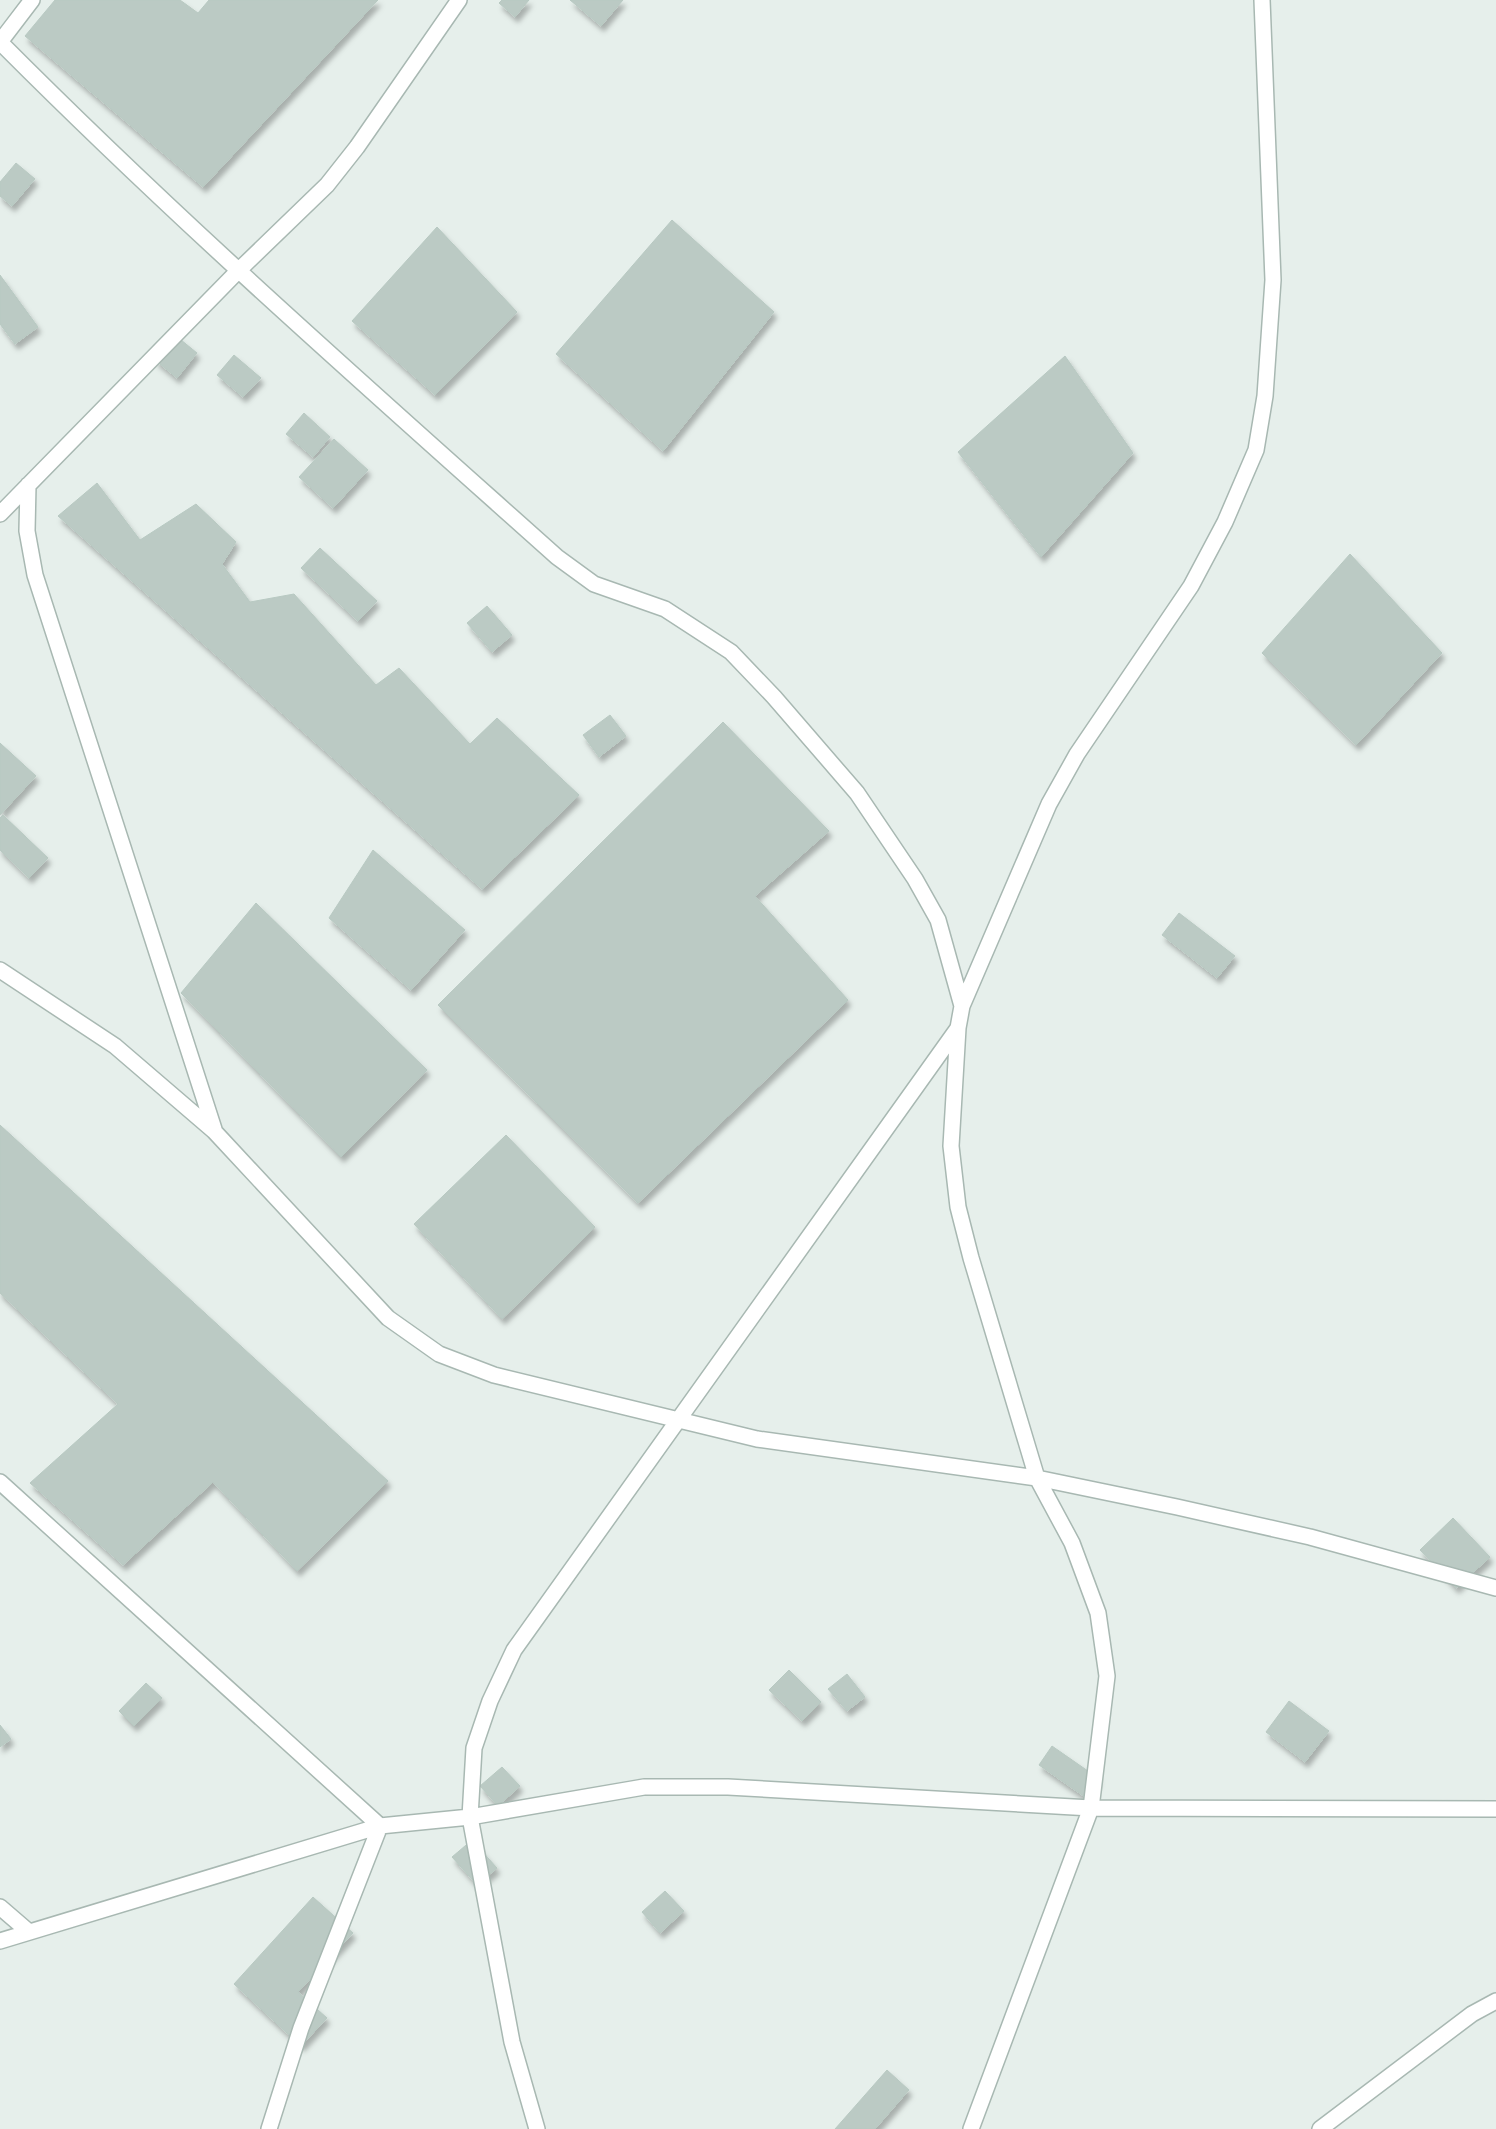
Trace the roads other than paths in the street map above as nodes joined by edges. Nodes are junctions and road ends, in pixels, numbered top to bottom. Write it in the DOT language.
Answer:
graph roads {
  1 [pos="32,0"];
  2 [pos="459,0"];
  3 [pos="1262,0"];
  4 [pos="0,42"];
  5 [pos="238,271"];
  6 [pos="28,485"];
  7 [pos="0,514"];
  8 [pos="0,970"];
  9 [pos="962,1006"];
  10 [pos="958,1028"];
  11 [pos="214,1131"];
  12 [pos="678,1420"];
  13 [pos="1037,1478"];
  14 [pos="0,1482"];
  15 [pos="1496,1588"];
  16 [pos="1091,1808"];
  17 [pos="1496,1809"];
  18 [pos="470,1817"];
  19 [pos="380,1826"];
  20 [pos="0,1907"];
  21 [pos="29,1932"];
  22 [pos="0,1941"];
  23 [pos="1496,2001"];
  24 [pos="269,2129"];
  25 [pos="537,2129"];
  26 [pos="971,2129"];
  27 [pos="1320,2129"];
  1 -- 4 [label="street"];
  2 -- 5 [label="street"];
  3 -- 9 [label="street"];
  4 -- 5 [label="street"];
  5 -- 6 [label="street"];
  5 -- 9 [label="street"];
  6 -- 7 [label="street"];
  6 -- 11 [label="street"];
  8 -- 11 [label="street"];
  9 -- 10 [label="street"];
  10 -- 12 [label="street"];
  10 -- 13 [label="street"];
  11 -- 12 [label="street"];
  12 -- 13 [label="street"];
  12 -- 18 [label="street"];
  13 -- 15 [label="street"];
  13 -- 16 [label="street"];
  14 -- 19 [label="street"];
  16 -- 17 [label="street"];
  16 -- 18 [label="street"];
  16 -- 26 [label="street"];
  18 -- 19 [label="street"];
  18 -- 25 [label="street"];
  19 -- 21 [label="street"];
  19 -- 24 [label="street"];
  20 -- 21 [label="street"];
  21 -- 22 [label="street"];
  23 -- 27 [label="street"];
}
